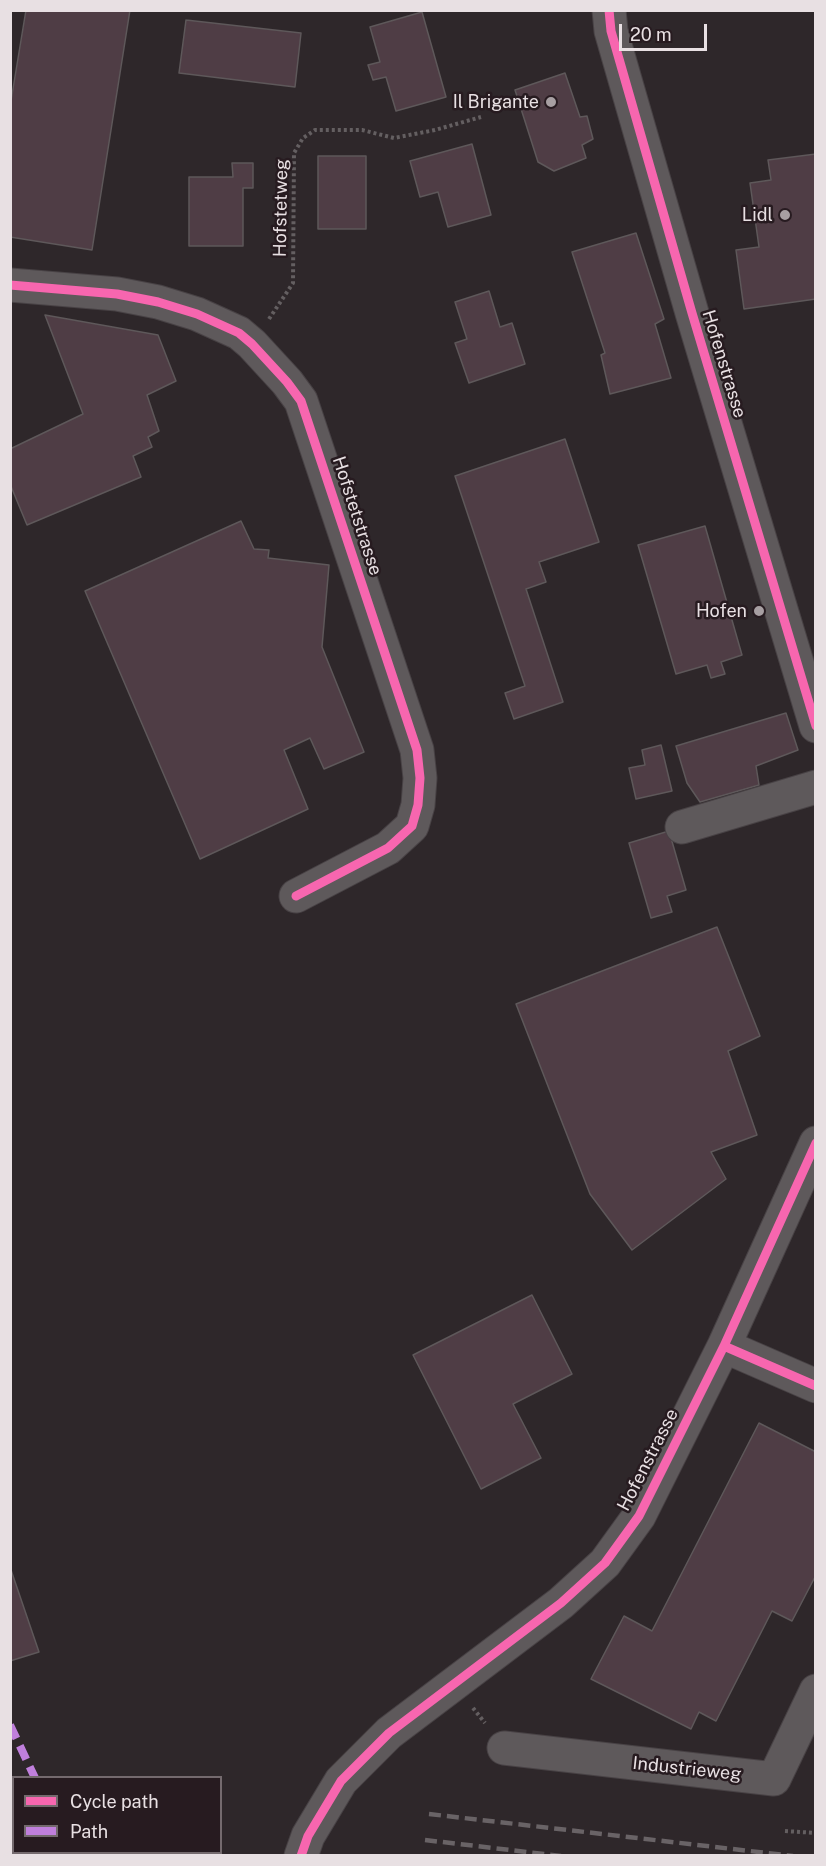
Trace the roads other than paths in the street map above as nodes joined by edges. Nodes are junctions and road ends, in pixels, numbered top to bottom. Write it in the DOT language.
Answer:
graph roads {
  1 [pos="609,10"];
  2 [pos="10,285"];
  3 [pos="816,726"];
  4 [pos="816,787"];
  5 [pos="682,827"];
  6 [pos="296,896"];
  7 [pos="816,1143"];
  8 [pos="724,1346"];
  9 [pos="816,1386"];
  10 [pos="816,1691"];
  11 [pos="504,1748"];
  12 [pos="301,1856"];
  1 -- 3 [label="street, Hofenstrasse"];
  2 -- 6 [label="street, Hofstetstrasse"];
  4 -- 5 [label="street"];
  7 -- 8 [label="street, Hofenstrasse"];
  8 -- 9 [label="street"];
  8 -- 12 [label="street, Hofenstrasse"];
  10 -- 11 [label="street, Industrieweg"];
}
